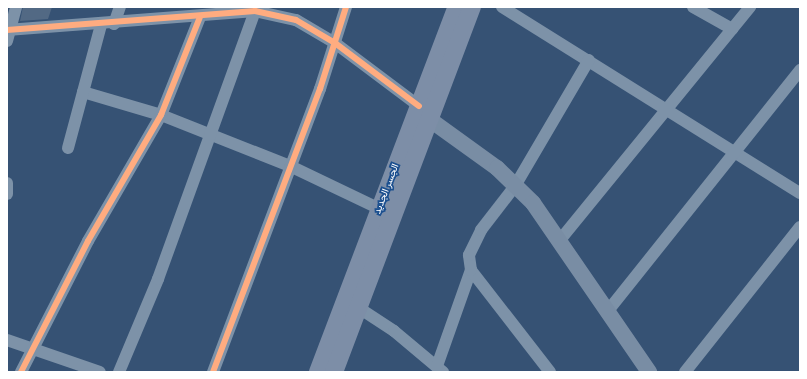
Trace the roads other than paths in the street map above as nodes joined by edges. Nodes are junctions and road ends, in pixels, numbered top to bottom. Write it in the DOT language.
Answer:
graph roads {
  1 [pos="16,7"];
  2 [pos="120,7"];
  3 [pos="346,7"];
  4 [pos="457,7"];
  5 [pos="472,7"];
  6 [pos="502,7"];
  7 [pos="693,7"];
  8 [pos="750,7"];
  9 [pos="220,11"];
  10 [pos="255,11"];
  11 [pos="200,18"];
  12 [pos="114,24"];
  13 [pos="101,25"];
  14 [pos="732,28"];
  15 [pos="8,34"];
  16 [pos="335,42"];
  17 [pos="589,60"];
  18 [pos="800,70"];
  19 [pos="83,92"];
  20 [pos="668,108"];
  21 [pos="424,112"];
  22 [pos="161,115"];
  23 [pos="211,136"];
  24 [pos="68,148"];
  25 [pos="735,151"];
  26 [pos="290,166"];
  27 [pos="7,183"];
  28 [pos="515,186"];
  29 [pos="800,193"];
  30 [pos="7,194"];
  31 [pos="380,208"];
  32 [pos="800,227"];
  33 [pos="560,240"];
  34 [pos="471,270"];
  35 [pos="359,308"];
  36 [pos="607,312"];
  37 [pos="7,340"];
  38 [pos="32,349"];
  39 [pos="440,369"];
  40 [pos="21,372"];
  41 [pos="100,372"];
  42 [pos="119,372"];
  43 [pos="213,372"];
  44 [pos="318,372"];
  45 [pos="334,372"];
  46 [pos="550,372"];
  47 [pos="649,372"];
  48 [pos="685,372"];
  1 -- 15 [label="street"];
  2 -- 12 [label="street"];
  3 -- 16 [label="street"];
  4 -- 21 [label="main road, الجسر الجديد"];
  5 -- 21 [label="main road, الجسر الجديد"];
  6 -- 17 [label="street"];
  7 -- 14 [label="street"];
  8 -- 14 [label="street"];
  9 -- 10 [label="street"];
  9 -- 11 [label="street"];
  10 -- 16 [label="street"];
  10 -- 23 [label="street"];
  11 -- 12 [label="street"];
  11 -- 22 [label="street"];
  12 -- 13 [label="street"];
  13 -- 15 [label="street"];
  13 -- 19 [label="street"];
  14 -- 20 [label="street"];
  16 -- 21 [label="street"];
  16 -- 26 [label="street"];
  17 -- 20 [label="street"];
  17 -- 28 [label="street"];
  18 -- 25 [label="street"];
  19 -- 22 [label="street"];
  19 -- 24 [label="street"];
  20 -- 25 [label="street"];
  20 -- 33 [label="street"];
  21 -- 28 [label="street"];
  21 -- 31 [label="main road, الجسر الجديد"];
  21 -- 35 [label="main road, الجسر الجديد"];
  22 -- 23 [label="street"];
  22 -- 38 [label="street"];
  23 -- 26 [label="street"];
  23 -- 42 [label="street"];
  25 -- 29 [label="street"];
  25 -- 36 [label="street"];
  26 -- 31 [label="street"];
  26 -- 43 [label="street"];
  27 -- 30 [label="street"];
  28 -- 33 [label="street"];
  28 -- 34 [label="street"];
  31 -- 44 [label="main road, الجسر الجديد"];
  32 -- 48 [label="street"];
  33 -- 36 [label="street"];
  34 -- 39 [label="street"];
  34 -- 46 [label="street"];
  35 -- 39 [label="street"];
  35 -- 45 [label="main road, الجسر الجديد"];
  36 -- 47 [label="street"];
  37 -- 38 [label="street"];
  38 -- 40 [label="street"];
  38 -- 41 [label="street"];
}
